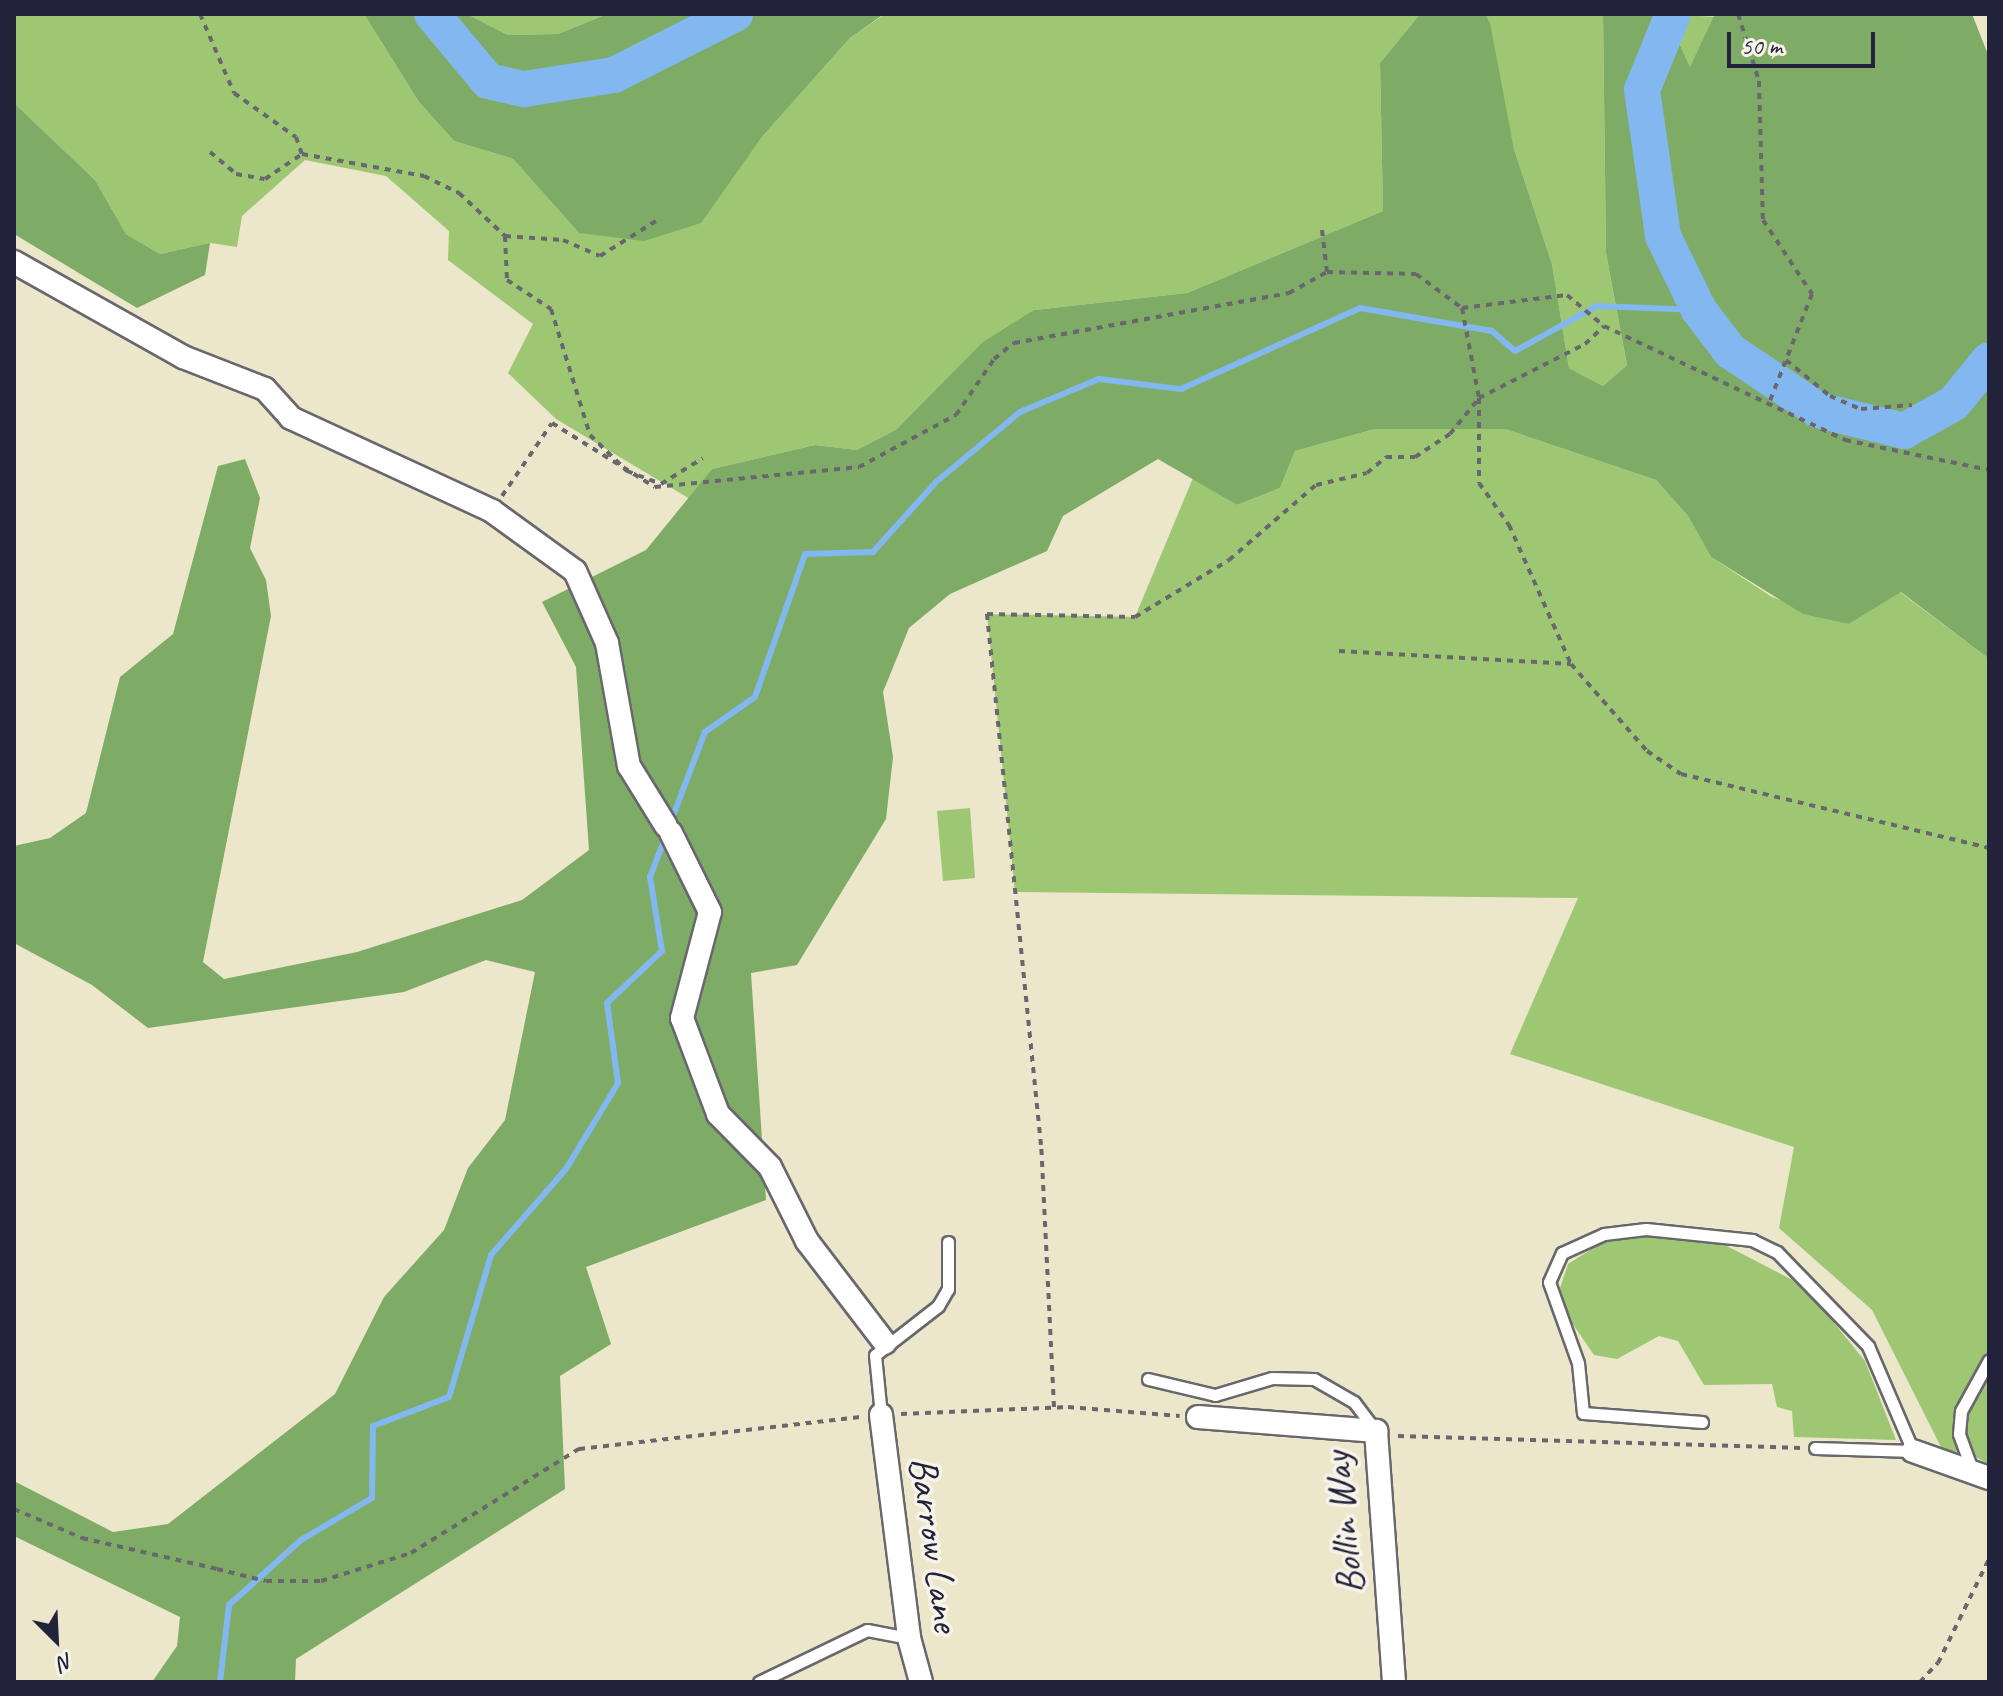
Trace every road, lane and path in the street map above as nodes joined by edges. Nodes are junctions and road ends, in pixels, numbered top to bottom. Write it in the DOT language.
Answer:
graph roads {
  1 [pos="200,14"];
  2 [pos="1738,14"];
  3 [pos="210,152"];
  4 [pos="302,154"];
  5 [pos="656,221"];
  6 [pos="1322,230"];
  7 [pos="505,236"];
  8 [pos="14,262"];
  9 [pos="1327,272"];
  10 [pos="1462,308"];
  11 [pos="1604,326"];
  12 [pos="1786,360"];
  13 [pos="1479,398"];
  14 [pos="1769,403"];
  15 [pos="1912,405"];
  16 [pos="703,458"];
  17 [pos="1989,470"];
  18 [pos="661,484"];
  19 [pos="655,487"];
  20 [pos="492,511"];
  21 [pos="1339,651"];
  22 [pos="1571,664"];
  23 [pos="1989,848"];
  24 [pos="948,1242"];
  25 [pos="885,1343"];
  26 [pos="1989,1360"];
  27 [pos="1148,1379"];
  28 [pos="1054,1407"];
  29 [pos="881,1415"];
  30 [pos="1198,1417"];
  31 [pos="1702,1422"];
  32 [pos="1376,1434"];
  33 [pos="1815,1448"];
  34 [pos="1913,1451"];
  35 [pos="1980,1472"];
  36 [pos="14,1509"];
  37 [pos="1989,1559"];
  38 [pos="909,1638"];
  39 [pos="759,1682"];
  40 [pos="921,1682"];
  41 [pos="1394,1682"];
  42 [pos="1920,1682"];
  1 -- 4 [label="path"];
  2 -- 12 [label="path"];
  3 -- 4 [label="path"];
  4 -- 7 [label="path"];
  5 -- 7 [label="path"];
  6 -- 9 [label="path"];
  7 -- 18 [label="path"];
  8 -- 20 [label="street"];
  9 -- 10 [label="path"];
  9 -- 19 [label="path"];
  10 -- 11 [label="path"];
  10 -- 13 [label="path"];
  11 -- 13 [label="path"];
  11 -- 14 [label="path"];
  12 -- 14 [label="path"];
  12 -- 15 [label="path"];
  13 -- 22 [label="path"];
  13 -- 28 [label="path"];
  14 -- 17 [label="path"];
  16 -- 18 [label="path"];
  18 -- 19 [label="path"];
  19 -- 20 [label="path"];
  20 -- 25 [label="street"];
  21 -- 22 [label="path"];
  22 -- 23 [label="path"];
  24 -- 25 [label="lane"];
  25 -- 29 [label="lane"];
  26 -- 35 [label="lane"];
  27 -- 32 [label="lane"];
  28 -- 29 [label="path"];
  28 -- 30 [label="path"];
  29 -- 36 [label="path"];
  29 -- 38 [label="street, Barrow Lane"];
  30 -- 32 [label="street, Bollin Way"];
  31 -- 34 [label="lane"];
  32 -- 33 [label="path"];
  32 -- 41 [label="street, Bollin Way"];
  33 -- 34 [label="lane"];
  34 -- 35 [label="street"];
  37 -- 42 [label="path"];
  38 -- 39 [label="lane"];
  38 -- 40 [label="street, Barrow Lane"];
}
